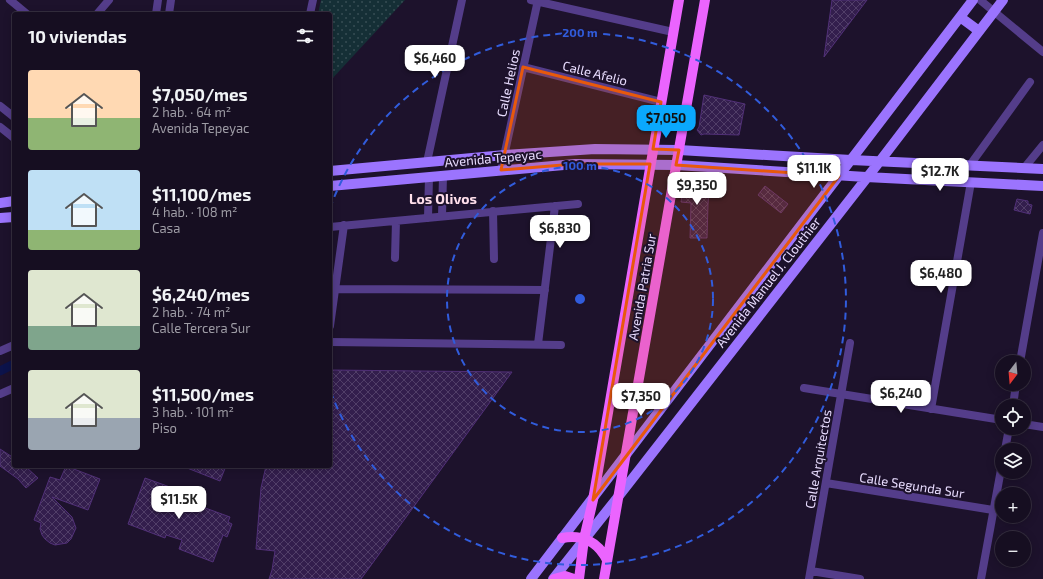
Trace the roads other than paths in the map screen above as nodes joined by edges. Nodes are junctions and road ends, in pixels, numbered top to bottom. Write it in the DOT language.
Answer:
graph roads {
  1 [pos="10,0"];
  2 [pos="108,0"];
  3 [pos="158,0"];
  4 [pos="171,0"];
  5 [pos="314,0"];
  6 [pos="462,0"];
  7 [pos="679,0"];
  8 [pos="705,0"];
  9 [pos="973,0"];
  10 [pos="980,0"];
  11 [pos="1003,0"];
  12 [pos="535,1"];
  13 [pos="994,11"];
  14 [pos="25,12"];
  15 [pos="99,12"];
  16 [pos="156,12"];
  17 [pos="169,12"];
  18 [pos="311,12"];
  19 [pos="960,17"];
  20 [pos="979,31"];
  21 [pos="673,32"];
  22 [pos="1043,52"];
  23 [pos="523,67"];
  24 [pos="1030,82"];
  25 [pos="661,102"];
  26 [pos="0,106"];
  27 [pos="12,116"];
  28 [pos="0,127"];
  29 [pos="12,136"];
  30 [pos="1043,145"];
  31 [pos="653,149"];
  32 [pos="679,150"];
  33 [pos="505,155"];
  34 [pos="851,160"];
  35 [pos="880,161"];
  36 [pos="427,162"];
  37 [pos="650,164"];
  38 [pos="676,165"];
  39 [pos="970,165"];
  40 [pos="1025,167"];
  41 [pos="1043,169"];
  42 [pos="502,170"];
  43 [pos="332,171"];
  44 [pos="443,176"];
  45 [pos="839,176"];
  46 [pos="429,177"];
  47 [pos="866,178"];
  48 [pos="971,182"];
  49 [pos="332,186"];
  50 [pos="1043,186"];
  51 [pos="12,201"];
  52 [pos="0,202"];
  53 [pos="578,204"];
  54 [pos="555,206"];
  55 [pos="493,212"];
  56 [pos="442,216"];
  57 [pos="12,217"];
  58 [pos="0,218"];
  59 [pos="428,218"];
  60 [pos="396,220"];
  61 [pos="344,225"];
  62 [pos="332,227"];
  63 [pos="1043,233"];
  64 [pos="395,258"];
  65 [pos="494,259"];
  66 [pos="335,289"];
  67 [pos="545,290"];
  68 [pos="332,311"];
  69 [pos="332,342"];
  70 [pos="850,343"];
  71 [pos="538,344"];
  72 [pos="561,345"];
  73 [pos="12,346"];
  74 [pos="0,352"];
  75 [pos="1021,355"];
  76 [pos="804,388"];
  77 [pos="12,389"];
  78 [pos="0,394"];
  79 [pos="841,394"];
  80 [pos="931,408"];
  81 [pos="995,419"];
  82 [pos="1031,425"];
  83 [pos="1043,427"];
  84 [pos="626,455"];
  85 [pos="999,479"];
  86 [pos="826,483"];
  87 [pos="618,497"];
  88 [pos="593,500"];
  89 [pos="994,510"];
  90 [pos="562,538"];
  91 [pos="584,539"];
  92 [pos="607,560"];
  93 [pos="810,575"];
  94 [pos="531,579"];
  95 [pos="554,579"];
  96 [pos="574,579"];
  97 [pos="579,579"];
  98 [pos="604,579"];
  99 [pos="860,579"];
  100 [pos="981,579"];
  1 -- 14 [label="street"];
  2 -- 15 [label="street"];
  3 -- 16 [label="street"];
  4 -- 17 [label="street"];
  5 -- 18 [label="street"];
  6 -- 36 [label="street"];
  7 -- 21 [label="main road, Avenida Patria Sur"];
  8 -- 32 [label="main road, Avenida Patria Sur"];
  9 -- 19 [label="main road, Avenida Manuel J. Clouthier"];
  10 -- 13 [label="street"];
  11 -- 13 [label="main road, Avenida Manuel J. Clouthier"];
  12 -- 21 [label="street"];
  12 -- 23 [label="street, Calle Helios"];
  13 -- 20 [label="main road, Avenida Manuel J. Clouthier"];
  13 -- 22 [label="street"];
  19 -- 20 [label="main road"];
  19 -- 34 [label="main road, Avenida Manuel J. Clouthier"];
  20 -- 35 [label="main road, Avenida Manuel J. Clouthier"];
  21 -- 25 [label="main road, Avenida Patria Sur"];
  23 -- 25 [label="street, Calle Afelio"];
  23 -- 33 [label="street, Calle Helios"];
  24 -- 39 [label="street"];
  25 -- 31 [label="main road, Avenida Patria Sur"];
  26 -- 27 [label="street"];
  28 -- 29 [label="street"];
  30 -- 40 [label="street"];
  31 -- 32 [label="main road, Avenida Tepeyac"];
  31 -- 33 [label="main road, Avenida Tepeyac"];
  31 -- 37 [label="main road, Avenida Patria Sur"];
  32 -- 34 [label="main road, Avenida Tepeyac"];
  32 -- 38 [label="main road, Avenida Patria Sur"];
  33 -- 36 [label="main road, Avenida Tepeyac"];
  33 -- 42 [label="street, Calle Helios"];
  34 -- 35 [label="main road, Avenida Tepeyac"];
  34 -- 45 [label="main road, Avenida Manuel J. Clouthier"];
  35 -- 39 [label="main road, Avenida Tepeyac"];
  35 -- 47 [label="main road, Avenida Manuel J. Clouthier"];
  36 -- 43 [label="main road, Avenida Tepeyac"];
  37 -- 38 [label="main road, Avenida Tepeyac"];
  37 -- 42 [label="main road, Avenida Tepeyac"];
  37 -- 88 [label="main road, Avenida Patria Sur"];
  38 -- 45 [label="main road, Avenida Tepeyac"];
  38 -- 84 [label="main road, Avenida Patria Sur"];
  39 -- 40 [label="main road, Avenida Tepeyac"];
  40 -- 41 [label="main road, Avenida Tepeyac"];
  42 -- 44 [label="main road, Avenida Tepeyac"];
  44 -- 46 [label="main road, Avenida Tepeyac"];
  44 -- 56 [label="street"];
  45 -- 47 [label="main road, Avenida Tepeyac"];
  45 -- 84 [label="main road, Avenida Manuel J. Clouthier"];
  46 -- 49 [label="main road, Avenida Tepeyac"];
  46 -- 59 [label="street"];
  47 -- 48 [label="main road, Avenida Tepeyac"];
  47 -- 87 [label="main road, Avenida Manuel J. Clouthier"];
  48 -- 50 [label="main road, Avenida Tepeyac"];
  48 -- 80 [label="street"];
  51 -- 52 [label="main road"];
  53 -- 54 [label="street"];
  54 -- 55 [label="street"];
  54 -- 67 [label="street"];
  55 -- 56 [label="street"];
  55 -- 65 [label="street"];
  56 -- 59 [label="street"];
  57 -- 58 [label="main road"];
  59 -- 60 [label="street"];
  60 -- 61 [label="street"];
  60 -- 64 [label="street"];
  61 -- 62 [label="street"];
  61 -- 66 [label="street"];
  63 -- 75 [label="street"];
  66 -- 67 [label="street"];
  66 -- 68 [label="street"];
  67 -- 71 [label="street"];
  69 -- 71 [label="street"];
  70 -- 79 [label="street, Calle Arquitectos"];
  71 -- 72 [label="street"];
  73 -- 74 [label="street"];
  76 -- 79 [label="street"];
  77 -- 78 [label="street"];
  79 -- 80 [label="street"];
  79 -- 86 [label="street, Calle Arquitectos"];
  80 -- 81 [label="street"];
  82 -- 83 [label="street"];
  84 -- 87 [label="main road, Avenida Patria Sur"];
  84 -- 88 [label="main road, Avenida Manuel J. Clouthier"];
  85 -- 89 [label="street"];
  86 -- 89 [label="street, Calle Segunda Sur"];
  86 -- 93 [label="street, Calle Arquitectos"];
  87 -- 91 [label="main road, Avenida Manuel J. Clouthier"];
  87 -- 92 [label="main road, Avenida Patria Sur"];
  88 -- 90 [label="main road, Avenida Manuel J. Clouthier"];
  88 -- 91 [label="main road, Avenida Patria Sur"];
  89 -- 100 [label="street"];
  90 -- 91 [label="main road"];
  90 -- 94 [label="main road, Avenida Manuel J. Clouthier"];
  91 -- 92 [label="main road"];
  91 -- 95 [label="main road, Avenida Manuel J. Clouthier"];
  91 -- 97 [label="main road, Avenida Patria Sur"];
  92 -- 98 [label="main road, Avenida Patria Sur"];
  93 -- 99 [label="street"];
  95 -- 96 [label="main road"];
}
